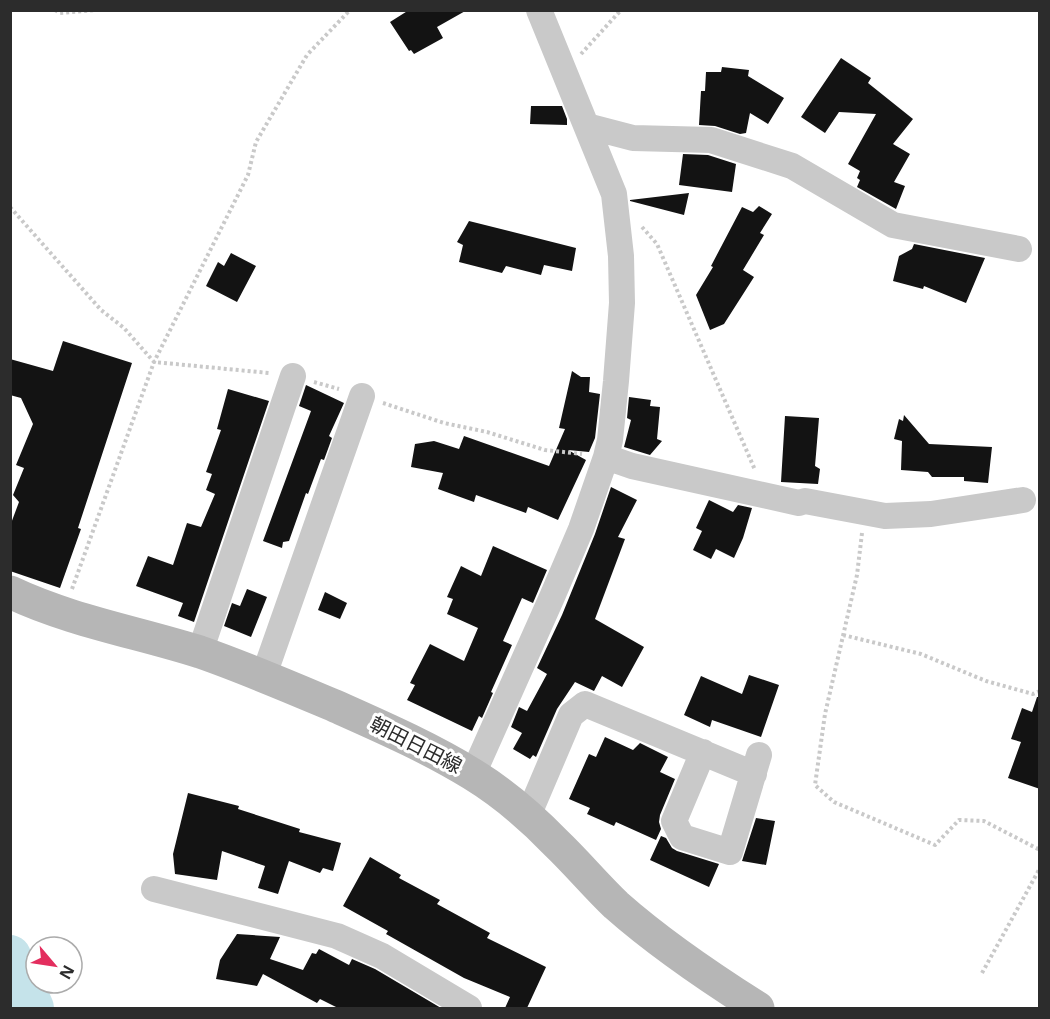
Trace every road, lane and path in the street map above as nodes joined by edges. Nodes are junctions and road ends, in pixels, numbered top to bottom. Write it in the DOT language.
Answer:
graph roads {
  1 [pos="55,10"];
  2 [pos="96,10"];
  3 [pos="350,10"];
  4 [pos="539,10"];
  5 [pos="621,10"];
  6 [pos="564,70"];
  7 [pos="587,126"];
  8 [pos="10,207"];
  9 [pos="616,213"];
  10 [pos="1019,249"];
  11 [pos="154,362"];
  12 [pos="293,376"];
  13 [pos="362,396"];
  14 [pos="606,456"];
  15 [pos="759,494"];
  16 [pos="1023,500"];
  17 [pos="864,512"];
  18 [pos="10,592"];
  19 [pos="63,613"];
  20 [pos="843,635"];
  21 [pos="200,652"];
  22 [pos="264,675"];
  23 [pos="1040,691"];
  24 [pos="703,752"];
  25 [pos="473,774"];
  26 [pos="528,816"];
  27 [pos="1040,850"];
  28 [pos="1040,868"];
  29 [pos="154,889"];
  30 [pos="982,973"];
  31 [pos="469,1008"];
  32 [pos="758,1008"];
  1 -- 2 [label="path"];
  3 -- 11 [label="path"];
  4 -- 6 [label="street"];
  5 -- 6 [label="path"];
  6 -- 7 [label="street"];
  7 -- 9 [label="street"];
  7 -- 10 [label="street"];
  8 -- 11 [label="path"];
  9 -- 14 [label="street"];
  9 -- 15 [label="path"];
  11 -- 19 [label="path"];
  12 -- 21 [label="street"];
  13 -- 22 [label="street"];
  14 -- 15 [label="street"];
  14 -- 25 [label="street"];
  15 -- 17 [label="street"];
  16 -- 17 [label="street"];
  17 -- 20 [label="path"];
  18 -- 19 [label="main road, 朝田日田線"];
  19 -- 21 [label="main road, 朝田日田線"];
  20 -- 23 [label="path"];
  20 -- 27 [label="path"];
  21 -- 22 [label="main road, 朝田日田線"];
  22 -- 25 [label="main road, 朝田日田線"];
  24 -- 24 [label="street"];
  24 -- 26 [label="street"];
  25 -- 26 [label="main road, 朝田日田線"];
  26 -- 32 [label="main road, 朝田日田線"];
  28 -- 30 [label="path"];
  29 -- 31 [label="street"];
}
